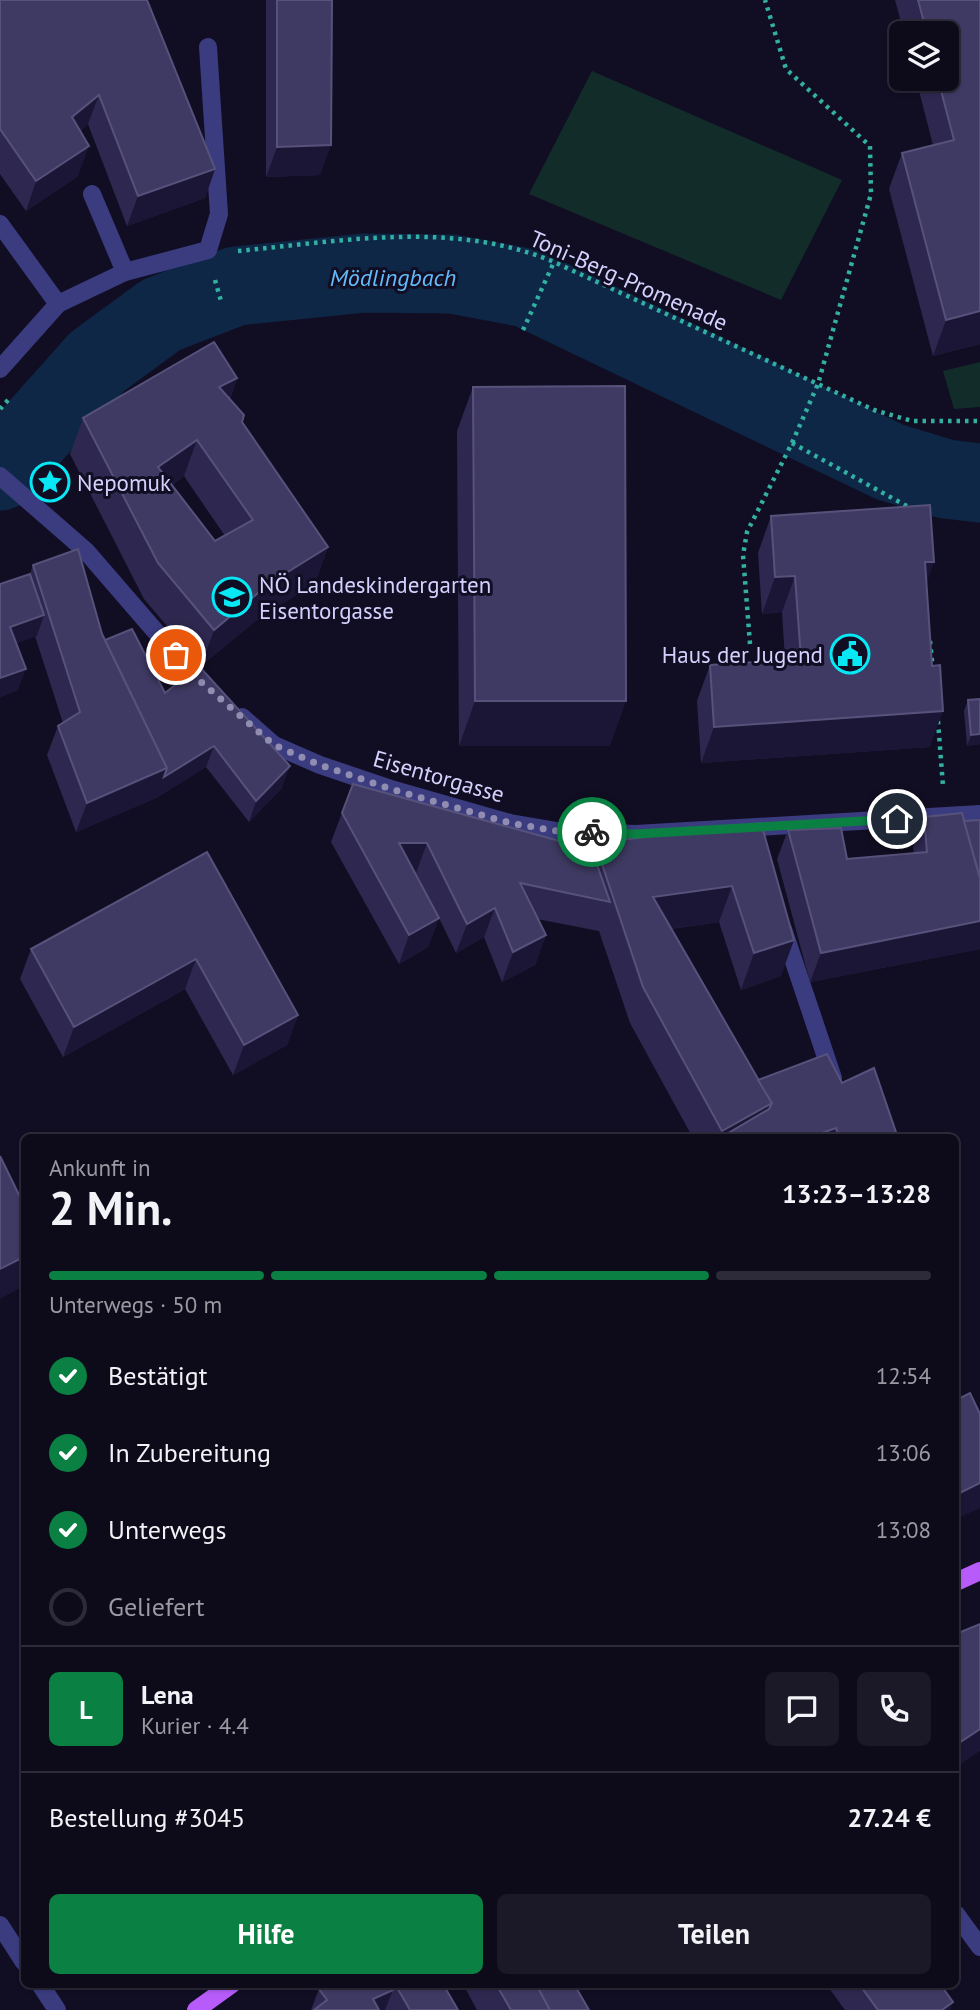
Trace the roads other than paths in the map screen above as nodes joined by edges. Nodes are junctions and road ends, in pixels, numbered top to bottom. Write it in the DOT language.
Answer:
graph roads {
  1 [pos="208,47"];
  2 [pos="92,194"];
  3 [pos="0,224"];
  4 [pos="125,272"];
  5 [pos="58,304"];
  6 [pos="0,369"];
  7 [pos="0,476"];
  8 [pos="980,814"];
  9 [pos="779,919"];
  10 [pos="837,1088"];
  11 [pos="980,1571"];
  12 [pos="959,1581"];
  13 [pos="959,1918"];
  14 [pos="0,1926"];
  15 [pos="980,1947"];
  16 [pos="21,1958"];
  17 [pos="43,1988"];
  18 [pos="226,1988"];
  19 [pos="57,2010"];
  20 [pos="196,2010"];
  1 -- 4 [label="street"];
  2 -- 4 [label="street"];
  3 -- 5 [label="street"];
  4 -- 5 [label="street"];
  5 -- 6 [label="street"];
  7 -- 8 [label="street, Eisentorgasse"];
  9 -- 10 [label="street"];
  11 -- 12 [label="main road"];
  13 -- 15 [label="street"];
  14 -- 16 [label="street"];
  17 -- 19 [label="street"];
  18 -- 20 [label="main road"];
}
